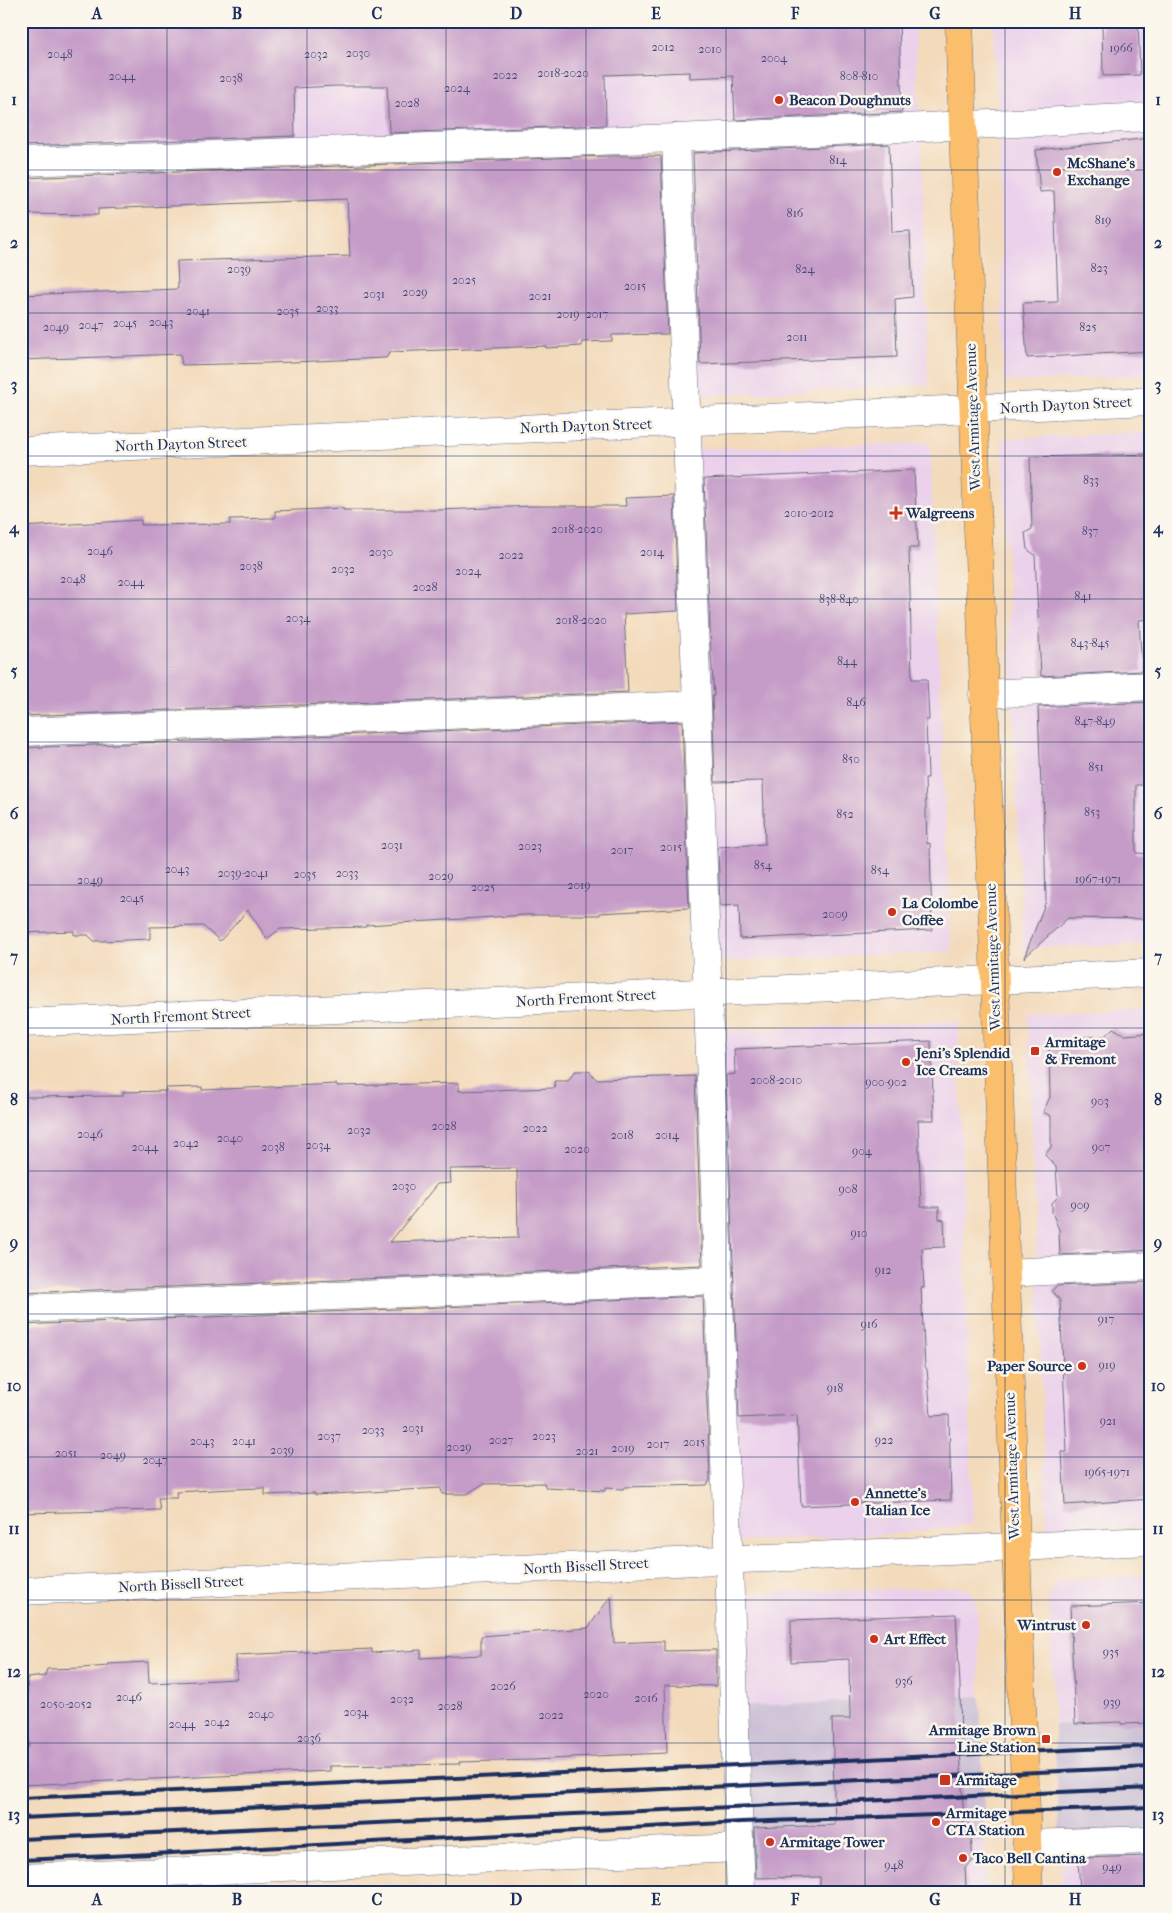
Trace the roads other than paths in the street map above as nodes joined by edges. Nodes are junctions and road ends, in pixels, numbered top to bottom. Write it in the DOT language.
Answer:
graph roads {
  1 [pos="959,21"];
  2 [pos="1151,117"];
  3 [pos="963,126"];
  4 [pos="676,138"];
  5 [pos="21,162"];
  6 [pos="1151,401"];
  7 [pos="973,409"];
  8 [pos="687,422"];
  9 [pos="21,451"];
  10 [pos="1151,686"];
  11 [pos="983,694"];
  12 [pos="697,705"];
  13 [pos="21,732"];
  14 [pos="1151,973"];
  15 [pos="994,980"];
  16 [pos="708,993"];
  17 [pos="21,1023"];
  18 [pos="1151,1266"];
  19 [pos="1006,1273"];
  20 [pos="718,1280"];
  21 [pos="21,1309"];
  22 [pos="1151,1541"];
  23 [pos="1015,1548"];
  24 [pos="728,1560"];
  25 [pos="21,1591"];
  26 [pos="1151,1840"];
  27 [pos="1027,1844"];
  28 [pos="739,1848"];
  29 [pos="21,1878"];
  30 [pos="741,1892"];
  31 [pos="1029,1892"];
  1 -- 3 [label="main road, West Armitage Avenue"];
  2 -- 3 [label="street"];
  3 -- 4 [label="street"];
  3 -- 7 [label="main road, West Armitage Avenue"];
  4 -- 5 [label="street"];
  4 -- 8 [label="street"];
  6 -- 7 [label="street, North Dayton Street"];
  7 -- 8 [label="street, North Dayton Street"];
  7 -- 11 [label="main road, West Armitage Avenue"];
  8 -- 9 [label="street, North Dayton Street"];
  8 -- 12 [label="street"];
  10 -- 11 [label="street"];
  11 -- 15 [label="main road, West Armitage Avenue"];
  12 -- 13 [label="street"];
  12 -- 16 [label="street"];
  14 -- 15 [label="street, North Fremont Street"];
  15 -- 16 [label="street, North Fremont Street"];
  15 -- 19 [label="main road, West Armitage Avenue"];
  16 -- 17 [label="street, North Fremont Street"];
  16 -- 20 [label="street"];
  18 -- 19 [label="street"];
  19 -- 23 [label="main road, West Armitage Avenue"];
  20 -- 21 [label="street"];
  20 -- 24 [label="street"];
  22 -- 23 [label="street, North Bissell Street"];
  23 -- 24 [label="street, North Bissell Street"];
  23 -- 27 [label="main road, West Armitage Avenue"];
  24 -- 25 [label="street, North Bissell Street"];
  24 -- 28 [label="street"];
  26 -- 27 [label="street"];
  27 -- 31 [label="main road, West Armitage Avenue"];
  28 -- 29 [label="street"];
  28 -- 30 [label="street"];
}
